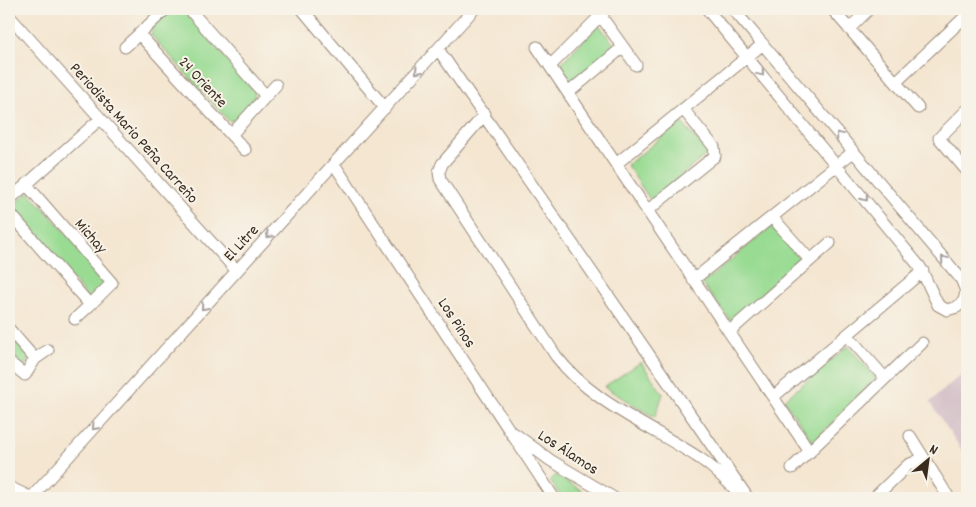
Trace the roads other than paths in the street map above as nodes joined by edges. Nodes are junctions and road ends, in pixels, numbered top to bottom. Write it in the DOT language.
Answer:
graph roads {
  1 [pos="166,9"];
  2 [pos="189,9"];
  3 [pos="302,9"];
  4 [pos="474,9"];
  5 [pos="707,9"];
  6 [pos="733,9"];
  7 [pos="832,9"];
  8 [pos="869,9"];
  9 [pos="603,12"];
  10 [pos="967,15"];
  11 [pos="9,16"];
  12 [pos="849,29"];
  13 [pos="139,34"];
  14 [pos="763,44"];
  15 [pos="125,47"];
  16 [pos="623,47"];
  17 [pos="537,48"];
  18 [pos="438,49"];
  19 [pos="747,56"];
  20 [pos="636,65"];
  21 [pos="550,66"];
  22 [pos="896,82"];
  23 [pos="276,85"];
  24 [pos="568,93"];
  25 [pos="266,96"];
  26 [pos="385,108"];
  27 [pos="918,108"];
  28 [pos="683,109"];
  29 [pos="967,110"];
  30 [pos="485,114"];
  31 [pos="100,119"];
  32 [pos="231,135"];
  33 [pos="245,150"];
  34 [pos="853,152"];
  35 [pos="334,164"];
  36 [pos="616,164"];
  37 [pos="837,164"];
  38 [pos="967,171"];
  39 [pos="26,184"];
  40 [pos="9,200"];
  41 [pos="647,211"];
  42 [pos="9,212"];
  43 [pos="772,216"];
  44 [pos="830,243"];
  45 [pos="810,260"];
  46 [pos="236,270"];
  47 [pos="923,271"];
  48 [pos="694,280"];
  49 [pos="966,299"];
  50 [pos="90,305"];
  51 [pos="75,319"];
  52 [pos="9,329"];
  53 [pos="729,332"];
  54 [pos="847,335"];
  55 [pos="922,342"];
  56 [pos="48,350"];
  57 [pos="36,359"];
  58 [pos="9,362"];
  59 [pos="885,378"];
  60 [pos="773,397"];
  61 [pos="508,428"];
  62 [pos="910,436"];
  63 [pos="712,443"];
  64 [pos="810,452"];
  65 [pos="924,458"];
  66 [pos="701,459"];
  67 [pos="792,468"];
  68 [pos="9,486"];
  69 [pos="31,498"];
  70 [pos="554,498"];
  71 [pos="614,498"];
  72 [pos="746,498"];
  73 [pos="874,498"];
  74 [pos="949,498"];
  1 -- 13 [label="street"];
  2 -- 25 [label="street"];
  3 -- 26 [label="street"];
  4 -- 18 [label="street, El Litre"];
  5 -- 19 [label="street"];
  6 -- 14 [label="street"];
  7 -- 12 [label="street"];
  8 -- 12 [label="street"];
  9 -- 16 [label="street"];
  9 -- 21 [label="street"];
  10 -- 22 [label="street"];
  11 -- 31 [label="street, Periodista Mario Peña Carreño"];
  12 -- 22 [label="street"];
  13 -- 15 [label="street"];
  13 -- 32 [label="street, 24 Oriente"];
  14 -- 19 [label="street"];
  34 -- 14 [label="street, one-way"];
  16 -- 20 [label="street"];
  16 -- 24 [label="street"];
  17 -- 21 [label="street"];
  18 -- 26 [label="street, El Litre, one-way"];
  18 -- 30 [label="street"];
  19 -- 28 [label="street"];
  19 -- 37 [label="street, one-way"];
  21 -- 24 [label="street"];
  22 -- 27 [label="street"];
  23 -- 25 [label="street"];
  24 -- 36 [label="street"];
  25 -- 32 [label="street"];
  26 -- 35 [label="street, El Litre"];
  28 -- 36 [label="street"];
  28 -- 41 [label="street"];
  29 -- 38 [label="street"];
  30 -- 63 [label="street"];
  30 -- 66 [label="street"];
  31 -- 39 [label="street"];
  31 -- 46 [label="street, Periodista Mario Peña Carreño"];
  32 -- 33 [label="street, 24 Oriente"];
  34 -- 37 [label="street"];
  49 -- 34 [label="street, one-way"];
  35 -- 46 [label="street, El Litre, one-way"];
  35 -- 61 [label="street, Los Pinos"];
  36 -- 41 [label="street"];
  37 -- 43 [label="street"];
  37 -- 47 [label="street, one-way"];
  39 -- 40 [label="street"];
  39 -- 50 [label="street, Michay"];
  41 -- 48 [label="street"];
  42 -- 50 [label="street"];
  43 -- 45 [label="street"];
  43 -- 48 [label="street"];
  44 -- 45 [label="street"];
  45 -- 53 [label="street"];
  46 -- 69 [label="street, El Litre, one-way"];
  47 -- 49 [label="street"];
  47 -- 54 [label="street"];
  48 -- 53 [label="street"];
  50 -- 51 [label="street, Michay"];
  52 -- 57 [label="street"];
  53 -- 60 [label="street"];
  54 -- 59 [label="street"];
  54 -- 60 [label="street"];
  55 -- 59 [label="street"];
  56 -- 57 [label="street"];
  57 -- 58 [label="street"];
  59 -- 64 [label="street"];
  60 -- 64 [label="street"];
  61 -- 70 [label="street, Los Pinos"];
  61 -- 71 [label="street, Los Álamos"];
  62 -- 65 [label="street"];
  63 -- 66 [label="street"];
  63 -- 72 [label="street"];
  64 -- 67 [label="street"];
  65 -- 73 [label="street"];
  65 -- 74 [label="street"];
  66 -- 72 [label="street"];
  68 -- 69 [label="street"];
}
